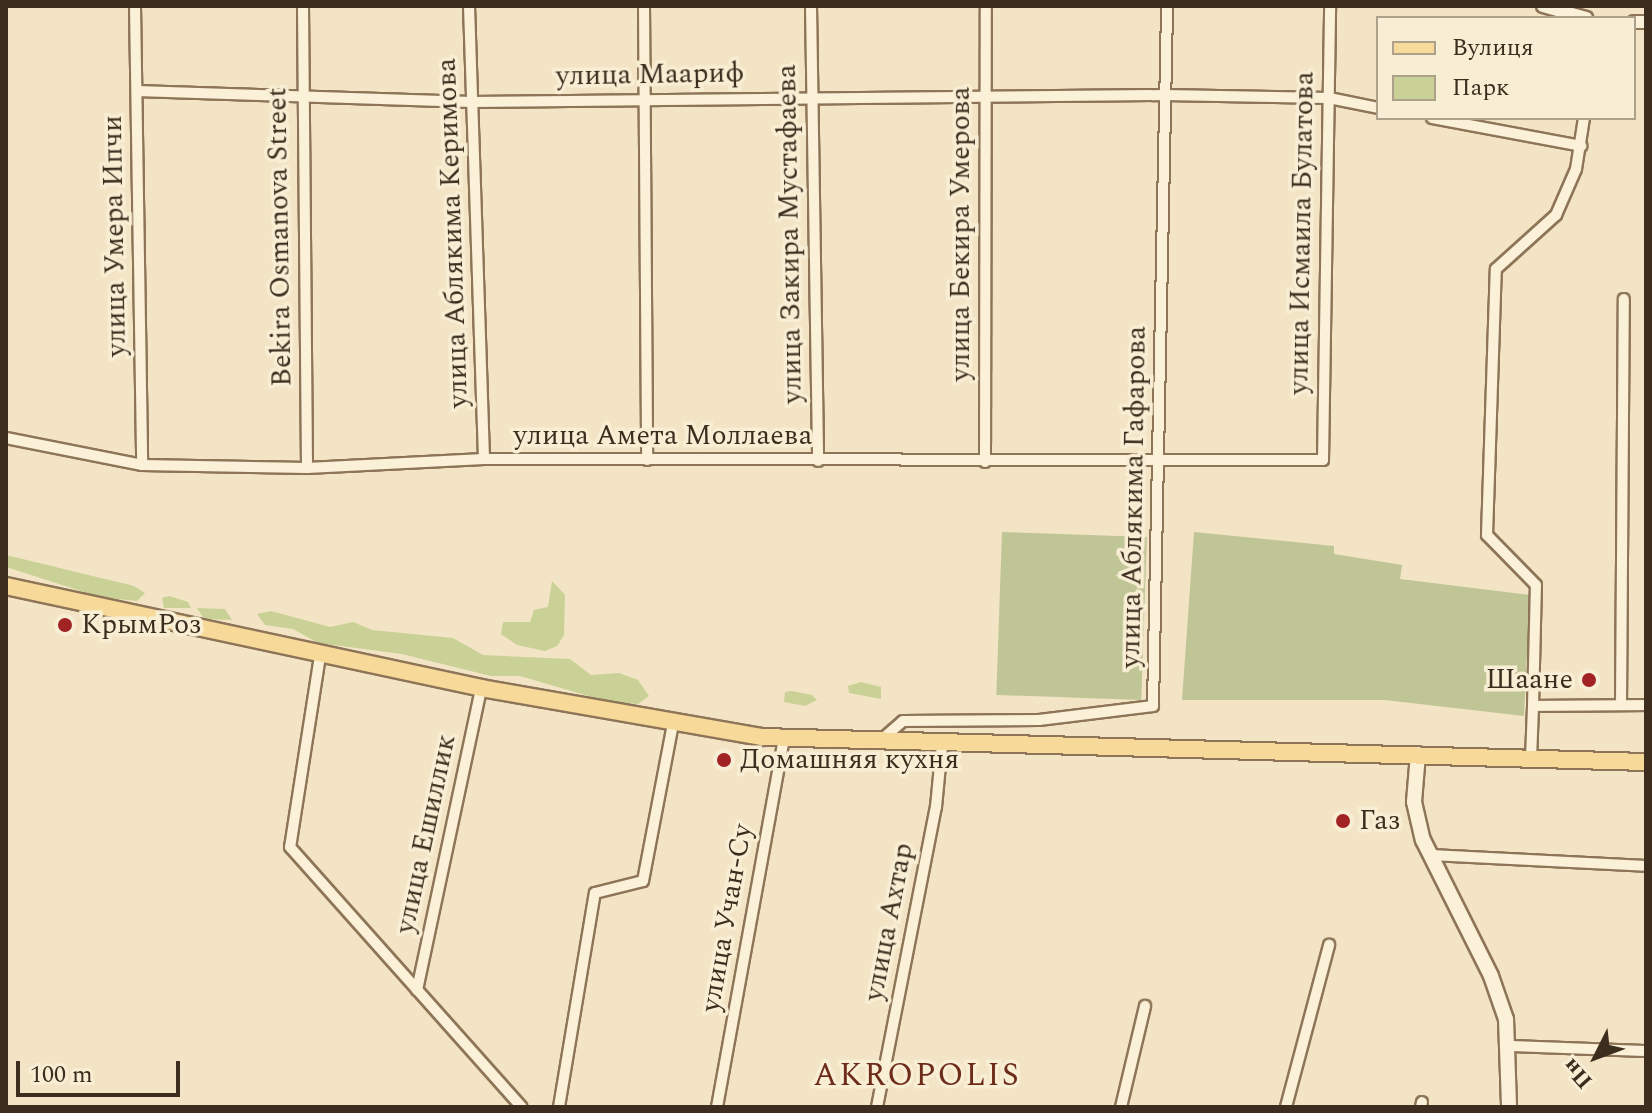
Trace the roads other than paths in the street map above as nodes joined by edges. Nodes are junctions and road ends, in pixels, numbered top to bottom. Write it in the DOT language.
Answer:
graph roads {
  1 [pos="135,6"];
  2 [pos="303,6"];
  3 [pos="469,6"];
  4 [pos="644,6"];
  5 [pos="811,6"];
  6 [pos="986,6"];
  7 [pos="1167,6"];
  8 [pos="1330,6"];
  9 [pos="1543,6"];
  10 [pos="1579,16"];
  11 [pos="137,91"];
  12 [pos="985,94"];
  13 [pos="1164,95"];
  14 [pos="648,97"];
  15 [pos="302,98"];
  16 [pos="809,98"];
  17 [pos="1329,98"];
  18 [pos="472,102"];
  19 [pos="1376,108"];
  20 [pos="1443,120"];
  21 [pos="1584,120"];
  22 [pos="1581,146"];
  23 [pos="1624,299"];
  24 [pos="6,438"];
  25 [pos="484,459"];
  26 [pos="1161,459"];
  27 [pos="647,460"];
  28 [pos="1323,460"];
  29 [pos="818,461"];
  30 [pos="985,462"];
  31 [pos="142,465"];
  32 [pos="307,468"];
  33 [pos="6,586"];
  34 [pos="320,656"];
  35 [pos="481,688"];
  36 [pos="1621,703"];
  37 [pos="1646,705"];
  38 [pos="1533,706"];
  39 [pos="673,723"];
  40 [pos="784,738"];
  41 [pos="879,742"];
  42 [pos="942,745"];
  43 [pos="1418,754"];
  44 [pos="1531,759"];
  45 [pos="1646,762"];
  46 [pos="1431,855"];
  47 [pos="1646,866"];
  48 [pos="1329,945"];
  49 [pos="417,990"];
  50 [pos="1145,1006"];
  51 [pos="1510,1046"];
  52 [pos="1646,1051"];
  53 [pos="522,1107"];
  54 [pos="559,1107"];
  55 [pos="717,1107"];
  56 [pos="877,1107"];
  57 [pos="1121,1107"];
  58 [pos="1286,1107"];
  59 [pos="1509,1107"];
  1 -- 11 [label="street, улица Умера Ипчи"];
  2 -- 15 [label="street, Bekira Osmanova Street"];
  3 -- 18 [label="street, улица Аблякима Керимова"];
  4 -- 14 [label="street"];
  5 -- 16 [label="street, улица Закира Мустафаева"];
  6 -- 12 [label="street, улица Бекира Умерова"];
  7 -- 13 [label="street, улица Аблякима Гафарова"];
  8 -- 17 [label="street, улица Исмаила Булатова"];
  9 -- 10 [label="street"];
  11 -- 15 [label="street, улица Маариф"];
  11 -- 31 [label="street, улица Умера Ипчи"];
  12 -- 13 [label="street, улица Маариф"];
  12 -- 16 [label="street, улица Маариф"];
  12 -- 30 [label="street, улица Бекира Умерова"];
  13 -- 17 [label="street, улица Маариф"];
  13 -- 26 [label="street, улица Аблякима Гафарова"];
  14 -- 16 [label="street, улица Маариф"];
  14 -- 18 [label="street, улица Маариф"];
  14 -- 27 [label="street"];
  15 -- 18 [label="street, улица Маариф"];
  15 -- 32 [label="street, Bekira Osmanova Street"];
  16 -- 29 [label="street, улица Закира Мустафаева"];
  17 -- 19 [label="street, улица Маариф"];
  17 -- 28 [label="street, улица Исмаила Булатова"];
  18 -- 25 [label="street, улица Аблякима Керимова"];
  20 -- 22 [label="street"];
  21 -- 22 [label="street"];
  22 -- 38 [label="street"];
  23 -- 36 [label="street"];
  24 -- 31 [label="street, улица Амета Моллаева"];
  25 -- 27 [label="street, улица Амета Моллаева"];
  25 -- 32 [label="street, улица Амета Моллаева"];
  26 -- 28 [label="street, улица Амета Моллаева"];
  26 -- 30 [label="street, улица Амета Моллаева"];
  26 -- 41 [label="street, улица Аблякима Гафарова"];
  27 -- 29 [label="street, улица Амета Моллаева"];
  29 -- 30 [label="street, улица Амета Моллаева"];
  31 -- 32 [label="street, улица Амета Моллаева"];
  33 -- 34 [label="main road"];
  34 -- 35 [label="main road"];
  34 -- 49 [label="street"];
  35 -- 39 [label="main road"];
  35 -- 49 [label="street, улица Ешиллик"];
  36 -- 37 [label="street"];
  36 -- 38 [label="street"];
  38 -- 44 [label="street"];
  39 -- 40 [label="main road"];
  39 -- 54 [label="street"];
  40 -- 41 [label="main road"];
  40 -- 55 [label="street, улица Учан-Су"];
  41 -- 42 [label="main road"];
  42 -- 43 [label="main road"];
  42 -- 56 [label="street, улица Ахтар"];
  43 -- 44 [label="main road"];
  43 -- 46 [label="main road"];
  44 -- 45 [label="main road"];
  46 -- 47 [label="street"];
  46 -- 51 [label="main road"];
  48 -- 58 [label="street"];
  49 -- 53 [label="street"];
  50 -- 57 [label="street"];
  51 -- 52 [label="street"];
  51 -- 59 [label="main road"];
}
